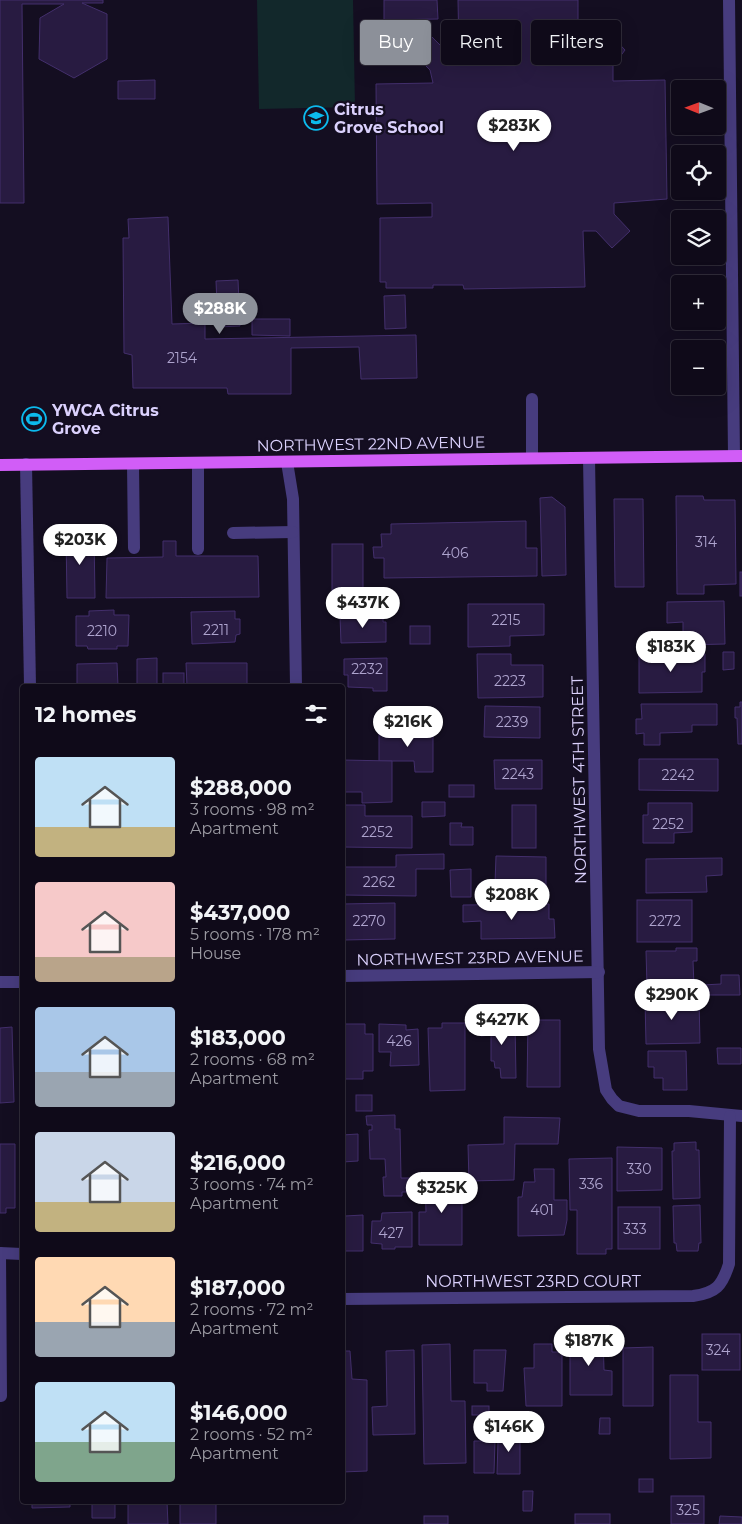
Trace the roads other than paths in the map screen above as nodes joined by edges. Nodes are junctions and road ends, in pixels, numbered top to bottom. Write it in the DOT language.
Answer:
graph roads {
  1 [pos="729,0"];
  2 [pos="736,181"];
  3 [pos="532,399"];
  4 [pos="738,456"];
  5 [pos="532,458"];
  6 [pos="589,458"];
  7 [pos="287,462"];
  8 [pos="198,463"];
  9 [pos="26,464"];
  10 [pos="133,464"];
  11 [pos="0,465"];
  12 [pos="294,532"];
  13 [pos="233,533"];
  14 [pos="134,548"];
  15 [pos="198,549"];
  16 [pos="30,684"];
  17 [pos="296,684"];
  18 [pos="599,972"];
  19 [pos="345,976"];
  20 [pos="0,982"];
  21 [pos="20,982"];
  22 [pos="736,1116"];
  23 [pos="0,1253"];
  24 [pos="20,1254"];
  25 [pos="345,1299"];
  26 [pos="0,1396"];
  1 -- 2 [label="street"];
  2 -- 4 [label="street"];
  3 -- 5 [label="street"];
  4 -- 6 [label="main road, NORTHWEST 22ND AVENUE"];
  5 -- 6 [label="main road, NORTHWEST 22ND AVENUE"];
  5 -- 7 [label="main road, NORTHWEST 22ND AVENUE"];
  6 -- 18 [label="street, NORTHWEST 4TH STREET"];
  7 -- 8 [label="main road, NORTHWEST 22ND AVENUE"];
  7 -- 12 [label="street"];
  8 -- 10 [label="main road, NORTHWEST 22ND AVENUE"];
  8 -- 15 [label="street"];
  9 -- 10 [label="main road, NORTHWEST 22ND AVENUE"];
  9 -- 11 [label="main road, NORTHWEST 22ND AVENUE"];
  9 -- 16 [label="street"];
  10 -- 14 [label="street"];
  12 -- 13 [label="street"];
  12 -- 17 [label="street"];
  18 -- 19 [label="street, NORTHWEST 23RD AVENUE"];
  18 -- 22 [label="street, NORTHWEST 4TH STREET"];
  20 -- 21 [label="street"];
  22 -- 25 [label="street, NORTHWEST 23RD COURT"];
  23 -- 24 [label="street"];
  23 -- 26 [label="street"];
}
